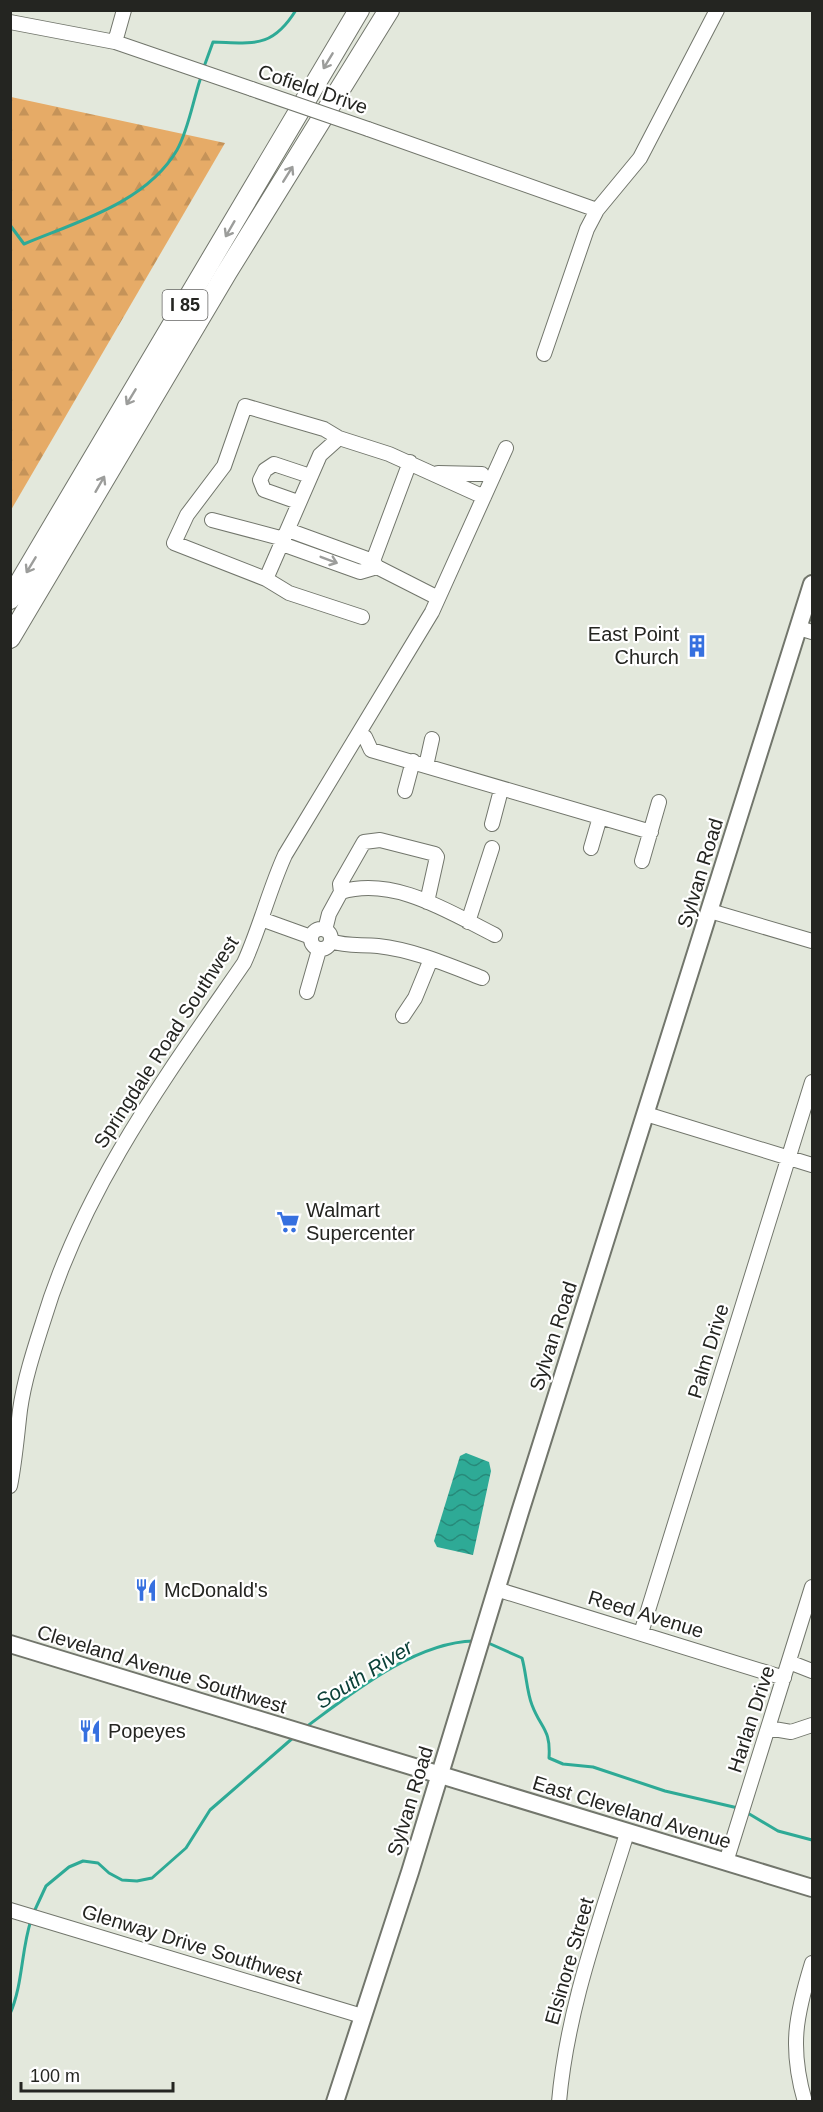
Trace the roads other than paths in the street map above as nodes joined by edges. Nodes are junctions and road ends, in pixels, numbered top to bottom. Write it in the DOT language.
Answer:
graph roads {
  1 [pos="124,10"];
  2 [pos="358,10"];
  3 [pos="389,10"];
  4 [pos="717,10"];
  5 [pos="10,22"];
  6 [pos="114,42"];
  7 [pos="597,210"];
  8 [pos="544,354"];
  9 [pos="339,438"];
  10 [pos="506,448"];
  11 [pos="410,462"];
  12 [pos="436,473"];
  13 [pos="482,474"];
  14 [pos="310,476"];
  15 [pos="484,496"];
  16 [pos="298,502"];
  17 [pos="212,520"];
  18 [pos="285,538"];
  19 [pos="375,564"];
  20 [pos="266,579"];
  21 [pos="813,584"];
  22 [pos="438,598"];
  23 [pos="10,599"];
  24 [pos="362,617"];
  25 [pos="806,630"];
  26 [pos="10,638"];
  27 [pos="362,735"];
  28 [pos="432,739"];
  29 [pos="419,764"];
  30 [pos="501,790"];
  31 [pos="405,791"];
  32 [pos="659,802"];
  33 [pos="600,817"];
  34 [pos="492,824"];
  35 [pos="651,832"];
  36 [pos="492,848"];
  37 [pos="591,848"];
  38 [pos="642,861"];
  39 [pos="341,892"];
  40 [pos="427,902"];
  41 [pos="710,911"];
  42 [pos="261,919"];
  43 [pos="468,922"];
  44 [pos="328,935"];
  45 [pos="495,935"];
  46 [pos="311,937"];
  47 [pos="813,942"];
  48 [pos="319,950"];
  49 [pos="430,959"];
  50 [pos="482,978"];
  51 [pos="307,992"];
  52 [pos="403,1016"];
  53 [pos="813,1082"];
  54 [pos="646,1114"];
  55 [pos="788,1157"];
  56 [pos="813,1165"];
  57 [pos="10,1486"];
  58 [pos="813,1587"];
  59 [pos="496,1589"];
  60 [pos="640,1633"];
  61 [pos="10,1644"];
  62 [pos="789,1662"];
  63 [pos="813,1671"];
  64 [pos="784,1678"];
  65 [pos="813,1725"];
  66 [pos="768,1728"];
  67 [pos="440,1776"];
  68 [pos="627,1833"];
  69 [pos="726,1862"];
  70 [pos="813,1888"];
  71 [pos="10,1910"];
  72 [pos="813,1963"];
  73 [pos="362,2016"];
  74 [pos="335,2102"];
  75 [pos="559,2102"];
  76 [pos="805,2102"];
  1 -- 6 [label="street"];
  2 -- 23 [label="highway, I 85, one-way"];
  26 -- 3 [label="highway, I 85, one-way"];
  4 -- 7 [label="street"];
  5 -- 6 [label="street, Cofield Drive"];
  6 -- 7 [label="street, Cofield Drive, bridge"];
  7 -- 8 [label="street"];
  9 -- 11 [label="street"];
  9 -- 14 [label="street"];
  9 -- 20 [label="street"];
  10 -- 15 [label="street, Springdale Road Southwest"];
  11 -- 12 [label="street"];
  11 -- 19 [label="street"];
  12 -- 13 [label="street"];
  12 -- 15 [label="street"];
  14 -- 16 [label="street"];
  14 -- 16 [label="street"];
  15 -- 22 [label="street, Springdale Road Southwest"];
  16 -- 18 [label="street"];
  17 -- 18 [label="street"];
  18 -- 19 [label="street"];
  18 -- 20 [label="street"];
  19 -- 22 [label="street"];
  20 -- 24 [label="street"];
  21 -- 25 [label="main road, Sylvan Road"];
  22 -- 27 [label="street, Springdale Road Southwest"];
  25 -- 41 [label="main road, Sylvan Road"];
  27 -- 29 [label="street"];
  27 -- 42 [label="street, Springdale Road Southwest"];
  28 -- 29 [label="street"];
  29 -- 30 [label="street"];
  29 -- 31 [label="street"];
  30 -- 33 [label="street"];
  30 -- 34 [label="street"];
  32 -- 35 [label="street"];
  33 -- 35 [label="street"];
  33 -- 37 [label="street"];
  35 -- 38 [label="street"];
  36 -- 43 [label="street"];
  39 -- 40 [label="street"];
  39 -- 40 [label="street"];
  39 -- 44 [label="street"];
  40 -- 43 [label="street"];
  41 -- 47 [label="street"];
  41 -- 54 [label="main road, Sylvan Road"];
  42 -- 46 [label="street"];
  42 -- 57 [label="street, Springdale Road Southwest"];
  43 -- 45 [label="street"];
  44 -- 46 [label="street"];
  44 -- 48 [label="street"];
  44 -- 49 [label="street"];
  46 -- 48 [label="street"];
  48 -- 51 [label="street"];
  49 -- 50 [label="street"];
  49 -- 52 [label="street"];
  53 -- 55 [label="street, Palm Drive"];
  54 -- 55 [label="street"];
  54 -- 59 [label="main road, Sylvan Road"];
  55 -- 56 [label="street"];
  55 -- 60 [label="street, Palm Drive"];
  58 -- 62 [label="street, Harlan Drive"];
  59 -- 60 [label="street, Reed Avenue"];
  59 -- 67 [label="main road, Sylvan Road"];
  60 -- 64 [label="street, Reed Avenue"];
  61 -- 67 [label="main road, Cleveland Avenue Southwest"];
  62 -- 63 [label="street"];
  62 -- 64 [label="street, Harlan Drive"];
  64 -- 66 [label="street, Harlan Drive"];
  65 -- 66 [label="street"];
  66 -- 69 [label="street, Harlan Drive"];
  67 -- 68 [label="main road, East Cleveland Avenue"];
  67 -- 73 [label="main road, Sylvan Road"];
  68 -- 69 [label="main road, East Cleveland Avenue"];
  68 -- 75 [label="street, Elsinore Street"];
  69 -- 70 [label="main road, East Cleveland Avenue"];
  71 -- 73 [label="street, Glenway Drive Southwest"];
  72 -- 76 [label="street"];
  73 -- 74 [label="main road, Sylvan Road"];
}
